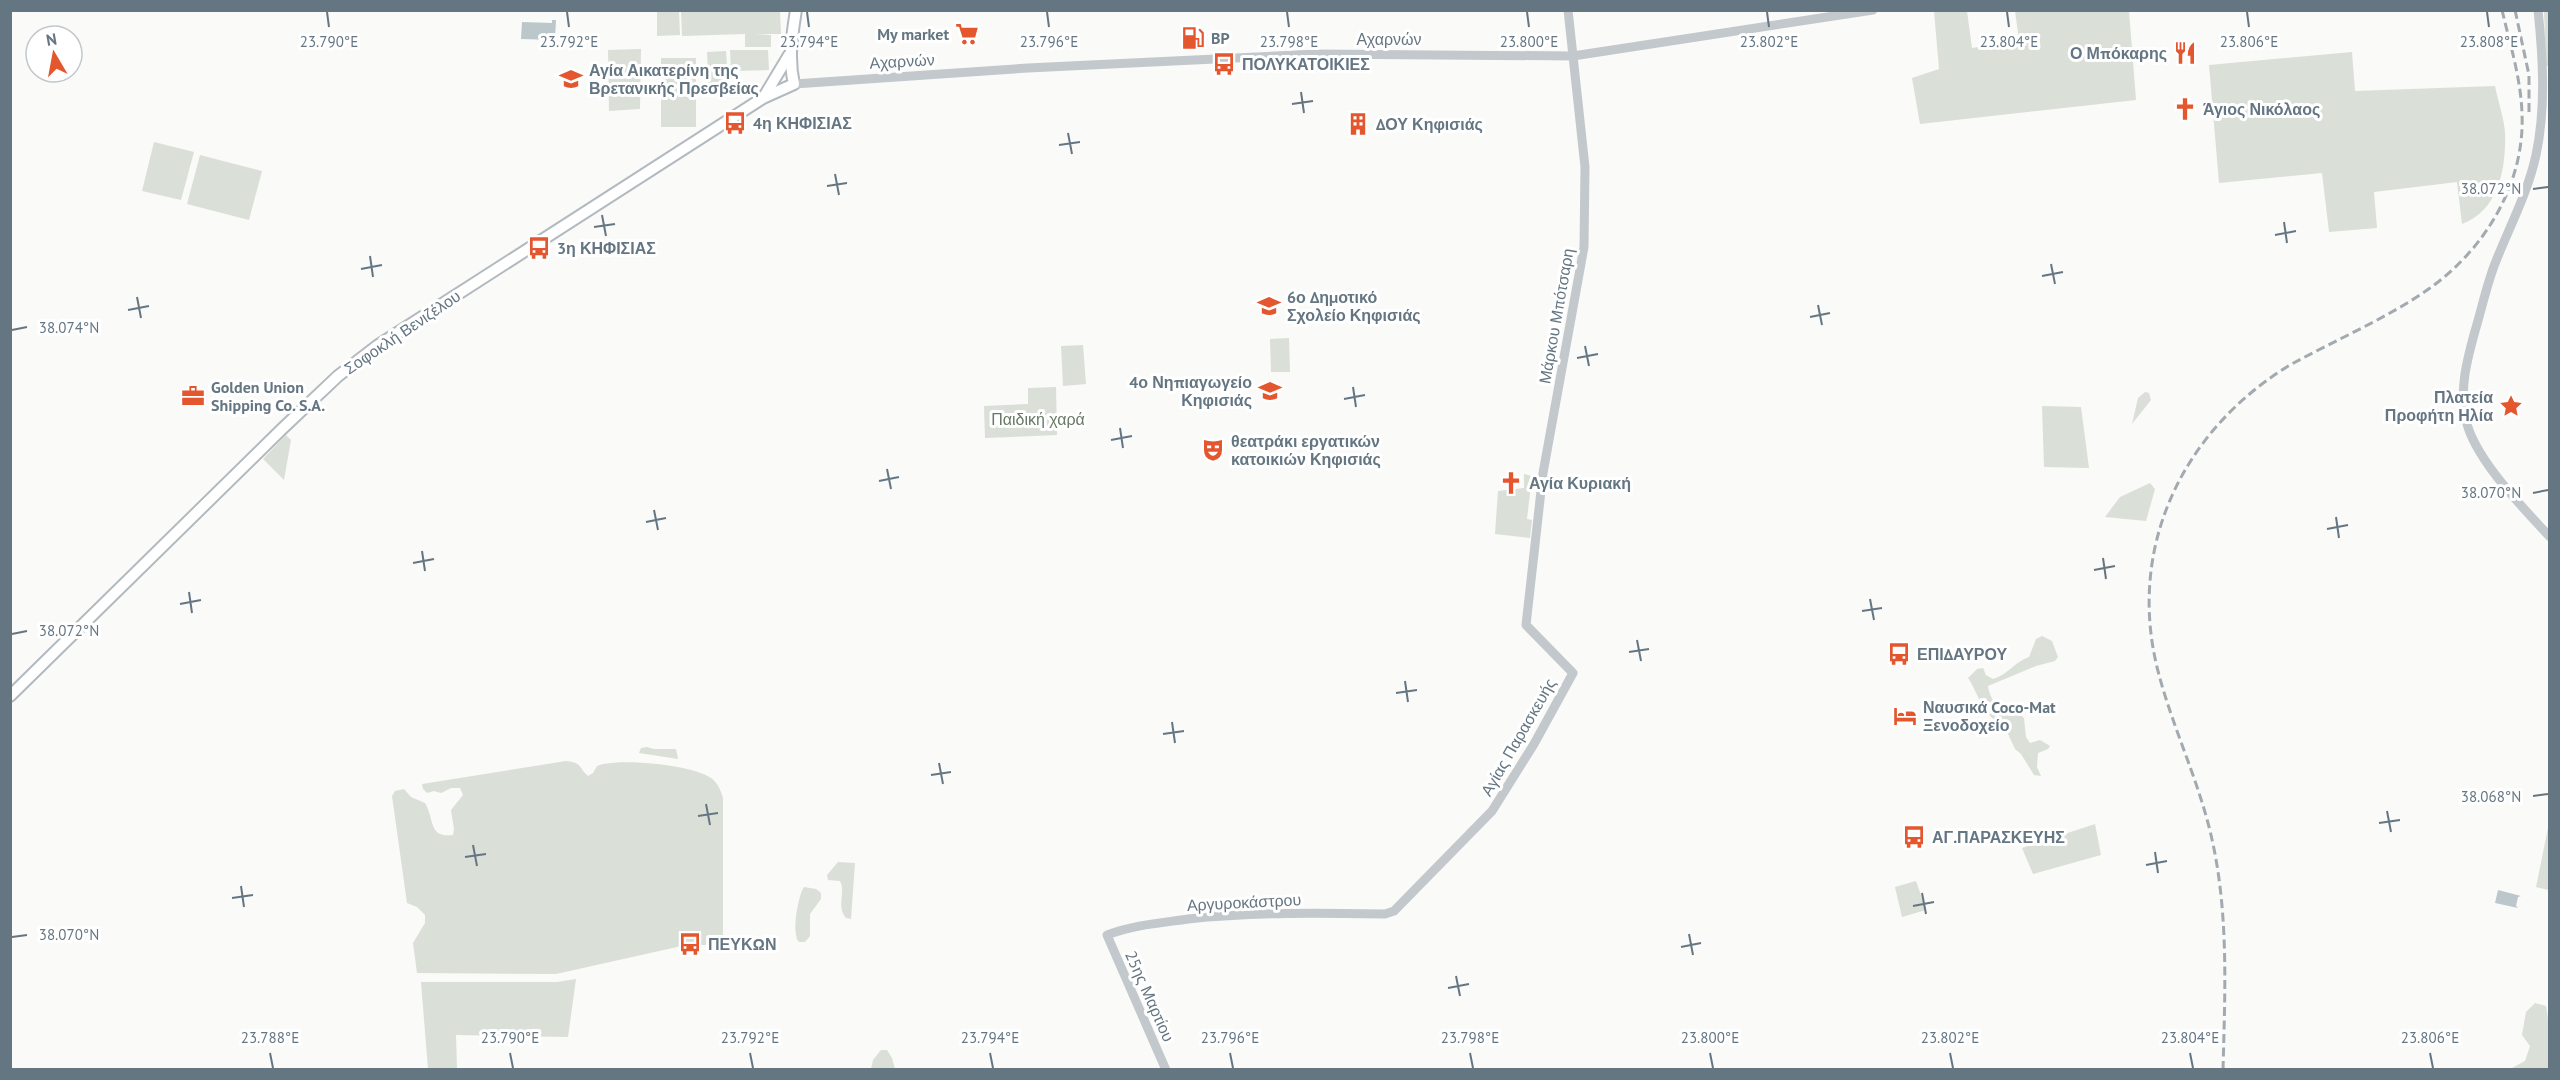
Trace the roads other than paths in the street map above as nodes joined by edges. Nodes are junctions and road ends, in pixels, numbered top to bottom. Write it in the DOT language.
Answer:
graph roads {
  1 [pos="796,10"];
  2 [pos="1568,10"];
  3 [pos="1873,10"];
  4 [pos="2538,10"];
  5 [pos="790,53"];
  6 [pos="1573,56"];
  7 [pos="794,84"];
  8 [pos="763,98"];
  9 [pos="2550,537"];
  10 [pos="1573,673"];
  11 [pos="10,696"];
  12 [pos="1385,914"];
  13 [pos="1107,935"];
  14 [pos="1166,1070"];
  1 -- 5 [label="main road"];
  2 -- 6 [label="street, Μάρκου Μπότσαρη"];
  3 -- 6 [label="street, Αχαρνών"];
  4 -- 9 [label="street"];
  5 -- 7 [label="main road"];
  5 -- 8 [label="main road"];
  6 -- 7 [label="street, Αχαρνών"];
  6 -- 10 [label="street, Μάρκου Μπότσαρη"];
  7 -- 8 [label="main road, Σοφοκλή Βενιζέλου"];
  8 -- 11 [label="main road, Σοφοκλή Βενιζέλου"];
  10 -- 12 [label="street, Αγίας Παρασκευής"];
  12 -- 13 [label="street, Αργυροκάστρου"];
  13 -- 14 [label="street, 25ης Μαρτίου"];
}
